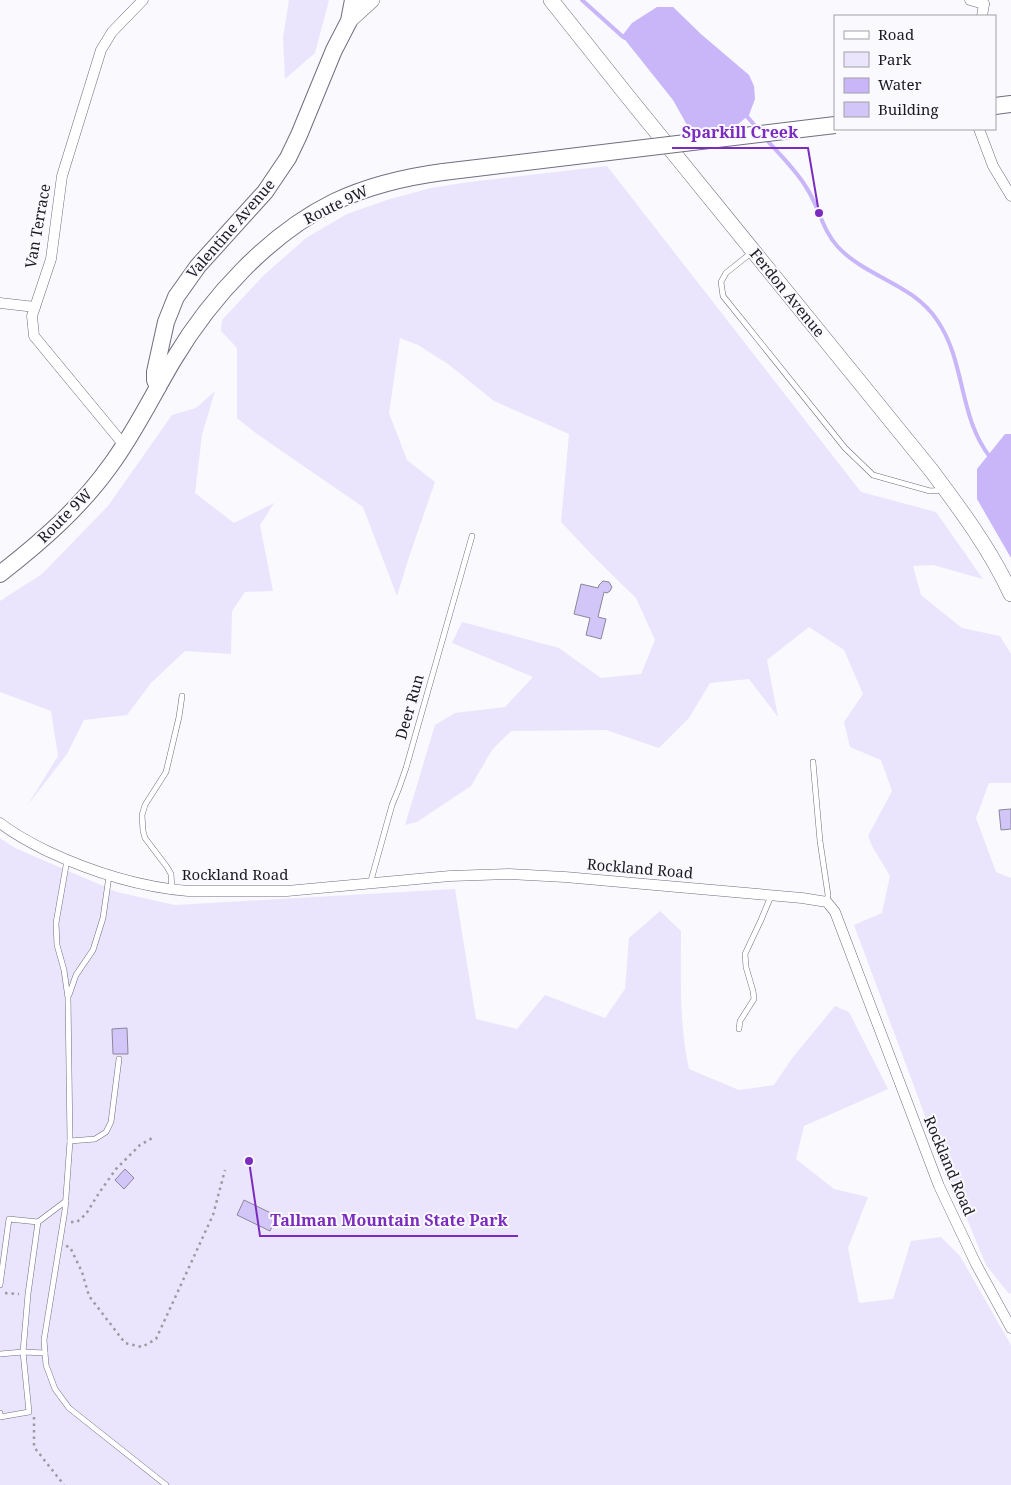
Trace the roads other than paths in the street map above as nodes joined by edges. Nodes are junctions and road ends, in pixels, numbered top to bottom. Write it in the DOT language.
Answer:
graph roads {
  1 [pos="143,0"];
  2 [pos="353,0"];
  3 [pos="372,0"];
  4 [pos="551,0"];
  5 [pos="970,0"];
  6 [pos="987,2"];
  7 [pos="982,15"];
  8 [pos="349,21"];
  9 [pos="1011,104"];
  10 [pos="996,106"];
  11 [pos="834,125"];
  12 [pos="979,130"];
  13 [pos="1011,196"];
  14 [pos="754,251"];
  15 [pos="0,303"];
  16 [pos="35,307"];
  17 [pos="158,387"];
  18 [pos="124,445"];
  19 [pos="946,490"];
  20 [pos="472,536"];
  21 [pos="0,574"];
  22 [pos="1011,594"];
  23 [pos="182,696"];
  24 [pos="814,762"];
  25 [pos="0,823"];
  26 [pos="67,860"];
  27 [pos="109,876"];
  28 [pos="370,884"];
  29 [pos="172,890"];
  30 [pos="771,895"];
  31 [pos="827,902"];
  32 [pos="68,998"];
  33 [pos="739,1029"];
  34 [pos="119,1059"];
  35 [pos="70,1140"];
  36 [pos="66,1201"];
  37 [pos="38,1222"];
  38 [pos="0,1285"];
  39 [pos="1011,1328"];
  40 [pos="23,1352"];
  41 [pos="45,1353"];
  42 [pos="0,1354"];
  43 [pos="0,1413"];
  44 [pos="166,1485"];
  1 -- 16 [label="street, Van Terrace"];
  2 -- 8 [label="main road"];
  3 -- 8 [label="street, Valentine Avenue"];
  4 -- 14 [label="street, Ferdon Avenue"];
  5 -- 6 [label="street"];
  6 -- 7 [label="street"];
  8 -- 17 [label="main road, Valentine Avenue"];
  9 -- 10 [label="main road"];
  11 -- 17 [label="main road, Route 9W, bridge"];
  12 -- 13 [label="street"];
  14 -- 19 [label="street, Ferdon Avenue"];
  14 -- 19 [label="lane"];
  15 -- 16 [label="street"];
  16 -- 18 [label="street, Van Terrace"];
  17 -- 18 [label="main road, Route 9W"];
  18 -- 21 [label="main road, Route 9W"];
  19 -- 22 [label="street, Ferdon Avenue"];
  20 -- 28 [label="lane, Deer Run"];
  23 -- 29 [label="lane"];
  24 -- 31 [label="lane"];
  25 -- 26 [label="street, Rockland Road"];
  26 -- 27 [label="street, Rockland Road"];
  26 -- 32 [label="lane"];
  27 -- 29 [label="street, Rockland Road"];
  27 -- 32 [label="lane"];
  28 -- 29 [label="street, Rockland Road"];
  28 -- 30 [label="street, Rockland Road"];
  30 -- 31 [label="street, Rockland Road"];
  30 -- 33 [label="lane"];
  31 -- 39 [label="street, Rockland Road"];
  32 -- 35 [label="lane"];
  34 -- 35 [label="lane"];
  35 -- 36 [label="lane"];
  36 -- 37 [label="lane"];
  36 -- 41 [label="lane"];
  37 -- 38 [label="lane"];
  37 -- 40 [label="lane"];
  40 -- 41 [label="lane"];
  40 -- 42 [label="lane"];
  40 -- 43 [label="lane"];
  41 -- 44 [label="lane"];
}
